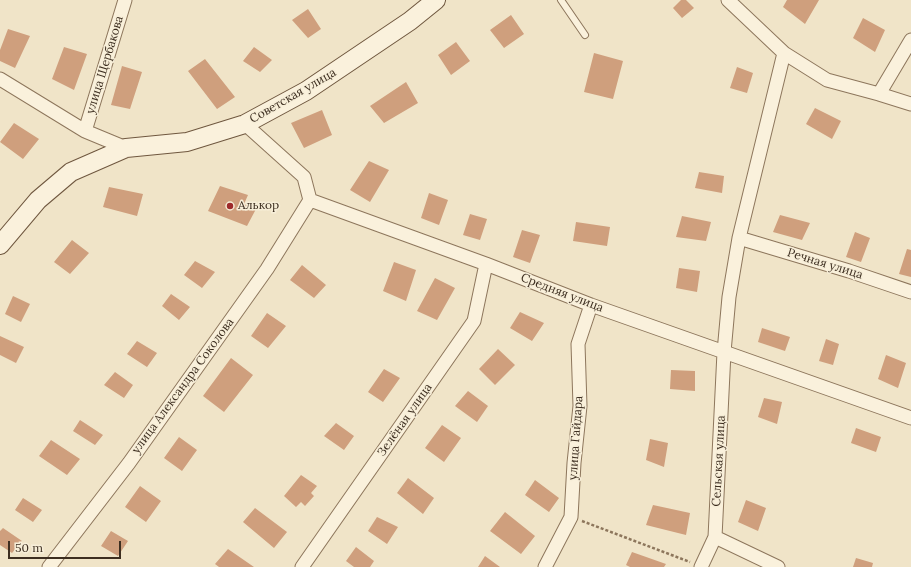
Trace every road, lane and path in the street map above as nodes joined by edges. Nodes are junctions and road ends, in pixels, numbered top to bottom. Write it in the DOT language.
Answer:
graph roads {
  1 [pos="125,0"];
  2 [pos="436,0"];
  3 [pos="561,0"];
  4 [pos="728,0"];
  5 [pos="584,35"];
  6 [pos="911,40"];
  7 [pos="784,53"];
  8 [pos="0,79"];
  9 [pos="879,94"];
  10 [pos="911,104"];
  11 [pos="245,124"];
  12 [pos="85,131"];
  13 [pos="126,148"];
  14 [pos="310,200"];
  15 [pos="739,238"];
  16 [pos="0,245"];
  17 [pos="486,264"];
  18 [pos="911,292"];
  19 [pos="591,305"];
  20 [pos="724,352"];
  21 [pos="911,418"];
  22 [pos="571,517"];
  23 [pos="714,537"];
  24 [pos="701,566"];
  25 [pos="49,567"];
  26 [pos="302,567"];
  27 [pos="545,567"];
  28 [pos="778,567"];
  1 -- 12 [label="street, улица Щербакова"];
  2 -- 11 [label="street, Советская улица"];
  3 -- 5 [label="lane"];
  4 -- 7 [label="street"];
  6 -- 9 [label="street"];
  7 -- 9 [label="street"];
  7 -- 15 [label="street, Сельская улица"];
  8 -- 12 [label="street"];
  9 -- 10 [label="street"];
  11 -- 13 [label="street, Советская улица"];
  11 -- 14 [label="street"];
  12 -- 13 [label="street"];
  13 -- 16 [label="street, Советская улица"];
  14 -- 17 [label="street, Средняя улица"];
  14 -- 25 [label="street, улица Александра Соколова"];
  15 -- 18 [label="street, Речная улица"];
  15 -- 20 [label="street, Сельская улица"];
  17 -- 19 [label="street, Средняя улица"];
  17 -- 26 [label="street, Зелёная улица"];
  19 -- 20 [label="street, Средняя улица"];
  19 -- 22 [label="street, улица Гайдара"];
  20 -- 21 [label="street, Средняя улица"];
  20 -- 23 [label="street, Сельская улица"];
  22 -- 24 [label="path"];
  22 -- 27 [label="street, улица Гайдара"];
  23 -- 24 [label="street, Сельская улица"];
  23 -- 28 [label="street"];
}
